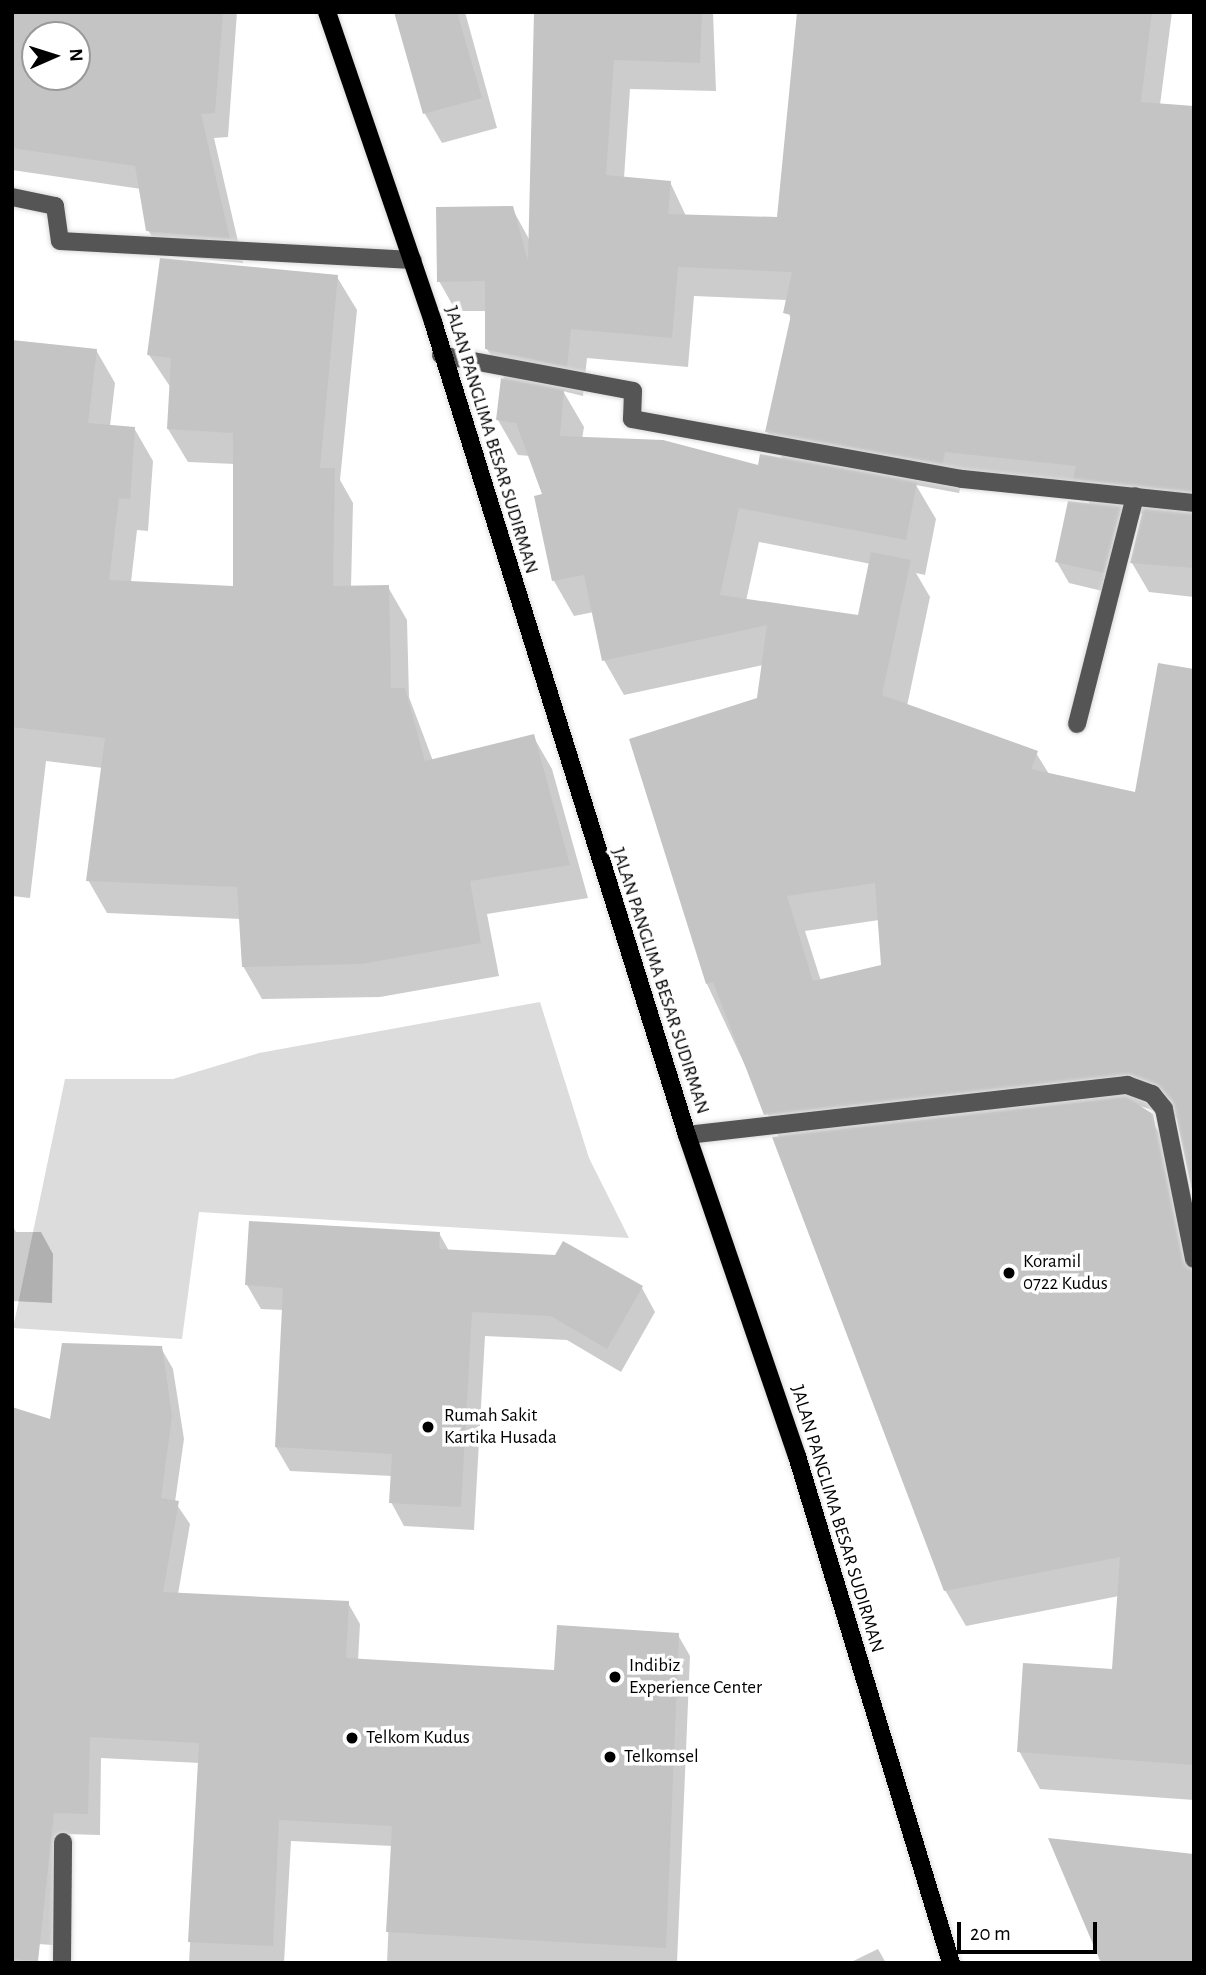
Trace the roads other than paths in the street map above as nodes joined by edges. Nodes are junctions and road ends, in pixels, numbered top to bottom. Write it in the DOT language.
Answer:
graph roads {
  1 [pos="327,12"];
  2 [pos="12,197"];
  3 [pos="412,260"];
  4 [pos="441,355"];
  5 [pos="1135,496"];
  6 [pos="1194,503"];
  7 [pos="1077,724"];
  8 [pos="687,1135"];
  9 [pos="1194,1259"];
  10 [pos="63,1842"];
  11 [pos="62,1963"];
  12 [pos="951,1963"];
  1 -- 3 [label="main road, JALAN PANGLIMA BESAR SUDIRMAN"];
  2 -- 3 [label="street"];
  3 -- 4 [label="main road, JALAN PANGLIMA BESAR SUDIRMAN"];
  4 -- 5 [label="street"];
  4 -- 8 [label="main road, JALAN PANGLIMA BESAR SUDIRMAN"];
  5 -- 6 [label="street"];
  5 -- 7 [label="street"];
  8 -- 9 [label="street"];
  8 -- 12 [label="main road, JALAN PANGLIMA BESAR SUDIRMAN"];
  10 -- 11 [label="street"];
}
